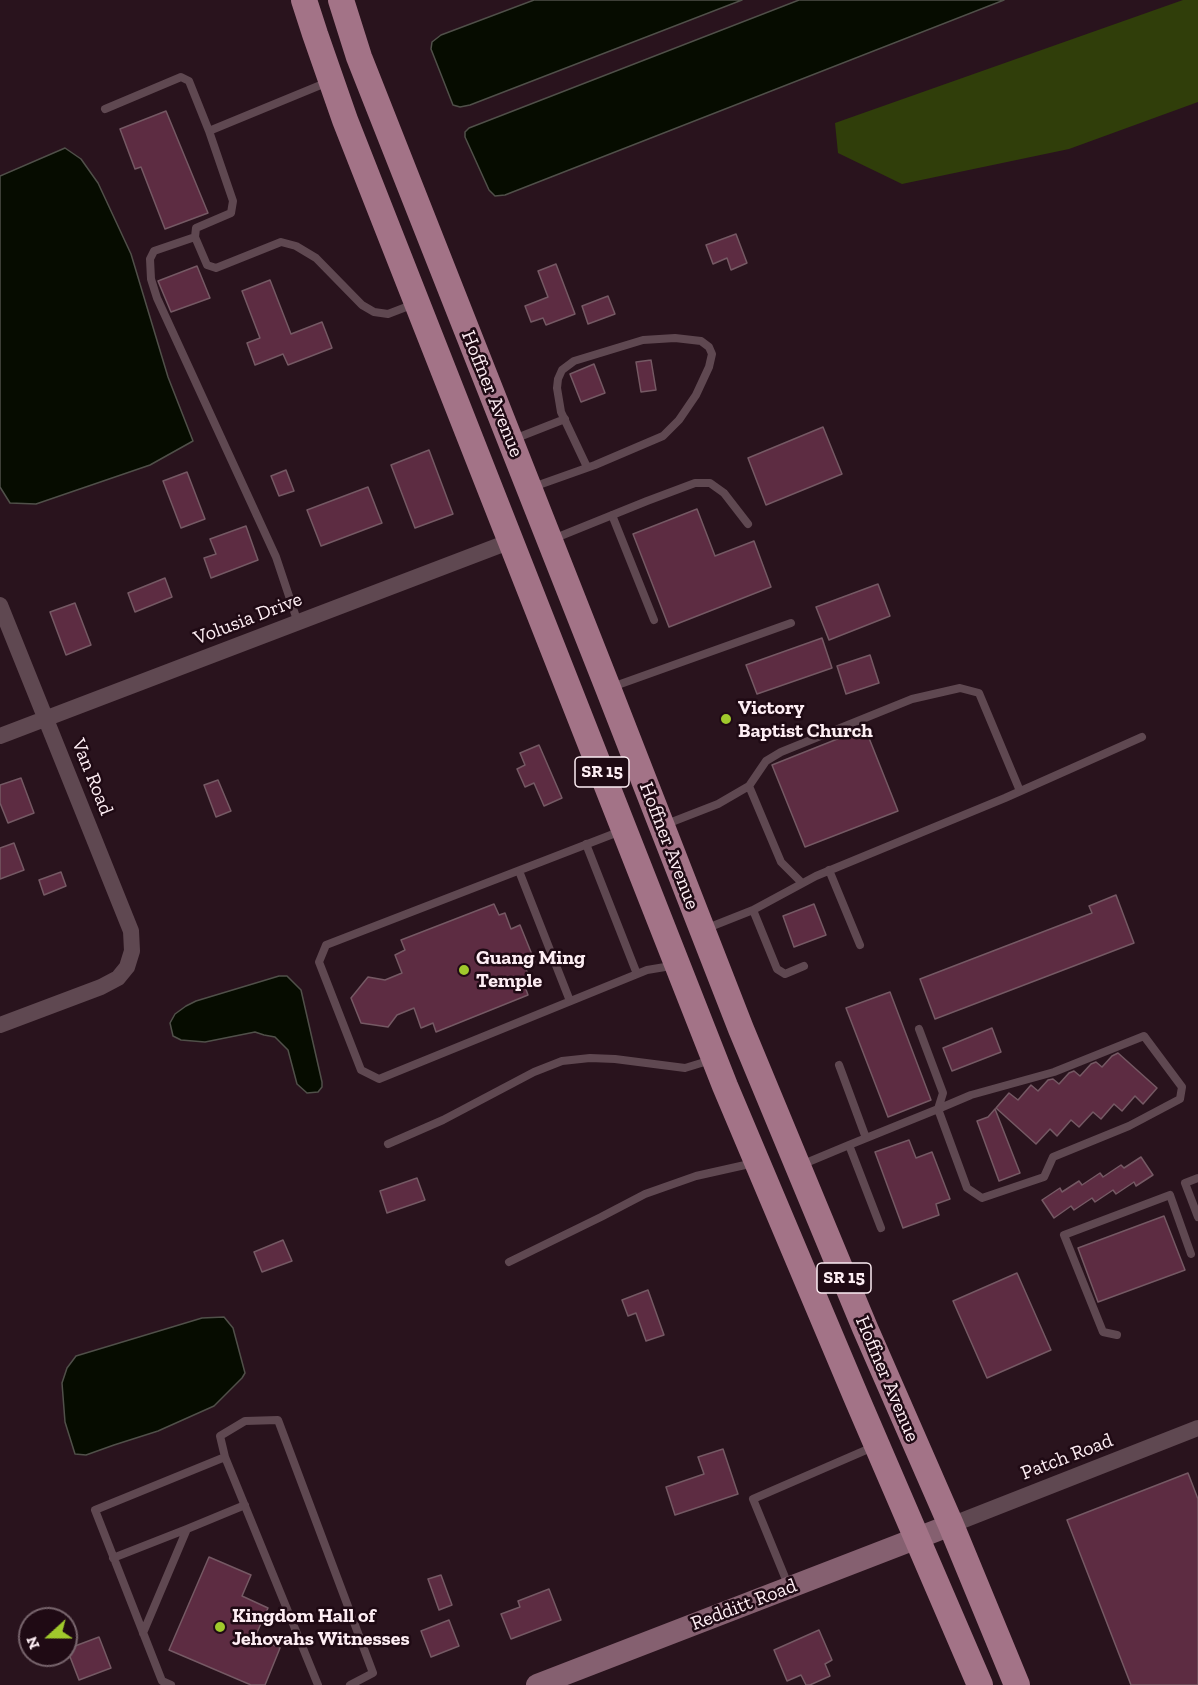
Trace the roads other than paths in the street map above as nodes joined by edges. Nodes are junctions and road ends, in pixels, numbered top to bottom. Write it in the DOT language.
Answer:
graph roads {
  1 [pos="304,0"];
  2 [pos="341,0"];
  3 [pos="332,81"];
  4 [pos="105,109"];
  5 [pos="209,131"];
  6 [pos="195,237"];
  7 [pos="417,303"];
  8 [pos="565,420"];
  9 [pos="510,440"];
  10 [pos="587,467"];
  11 [pos="530,488"];
  12 [pos="612,515"];
  13 [pos="748,524"];
  14 [pos="550,540"];
  15 [pos="512,541"];
  16 [pos="0,605"];
  17 [pos="654,620"];
  18 [pos="298,623"];
  19 [pos="791,623"];
  20 [pos="608,688"];
  21 [pos="45,719"];
  22 [pos="0,736"];
  23 [pos="1142,737"];
  24 [pos="749,786"];
  25 [pos="1020,791"];
  26 [pos="662,826"];
  27 [pos="625,830"];
  28 [pos="586,844"];
  29 [pos="829,870"];
  30 [pos="519,871"];
  31 [pos="802,883"];
  32 [pos="753,910"];
  33 [pos="702,930"];
  34 [pos="860,945"];
  35 [pos="677,962"];
  36 [pos="804,966"];
  37 [pos="636,974"];
  38 [pos="570,1001"];
  39 [pos="0,1025"];
  40 [pos="919,1029"];
  41 [pos="715,1059"];
  42 [pos="839,1065"];
  43 [pos="938,1109"];
  44 [pos="866,1138"];
  45 [pos="388,1144"];
  46 [pos="849,1145"];
  47 [pos="758,1162"];
  48 [pos="798,1166"];
  49 [pos="1198,1178"];
  50 [pos="1198,1217"];
  51 [pos="882,1228"];
  52 [pos="1191,1254"];
  53 [pos="509,1262"];
  54 [pos="1117,1335"];
  55 [pos="1198,1428"];
  56 [pos="877,1445"];
  57 [pos="225,1457"];
  58 [pos="245,1505"];
  59 [pos="951,1525"];
  60 [pos="187,1529"];
  61 [pos="917,1538"];
  62 [pos="113,1558"];
  63 [pos="789,1587"];
  64 [pos="143,1633"];
  65 [pos="171,1685"];
  66 [pos="318,1685"];
  67 [pos="350,1685"];
  68 [pos="537,1685"];
  69 [pos="980,1685"];
  70 [pos="1017,1685"];
  1 -- 3 [label="main road, Hoffner Avenue / SR 15"];
  2 -- 9 [label="main road, Hoffner Avenue / SR 15"];
  3 -- 5 [label="lane"];
  3 -- 7 [label="main road, Hoffner Avenue / SR 15"];
  4 -- 5 [label="lane"];
  5 -- 6 [label="lane"];
  6 -- 7 [label="lane"];
  6 -- 18 [label="lane"];
  7 -- 11 [label="main road"];
  7 -- 15 [label="main road, Hoffner Avenue / SR 15"];
  8 -- 9 [label="lane"];
  8 -- 10 [label="lane"];
  8 -- 10 [label="lane"];
  9 -- 11 [label="main road, Hoffner Avenue / SR 15"];
  10 -- 11 [label="lane"];
  11 -- 14 [label="main road, Hoffner Avenue / SR 15"];
  12 -- 13 [label="lane"];
  12 -- 14 [label="lane"];
  12 -- 17 [label="lane"];
  14 -- 20 [label="main road, Hoffner Avenue / SR 15"];
  15 -- 18 [label="street, Volusia Drive"];
  15 -- 20 [label="main road"];
  15 -- 27 [label="main road, Hoffner Avenue / SR 15"];
  16 -- 21 [label="street, Van Road"];
  18 -- 21 [label="street, Volusia Drive"];
  19 -- 20 [label="lane"];
  20 -- 26 [label="main road, Hoffner Avenue / SR 15"];
  21 -- 22 [label="street, Volusia Drive"];
  21 -- 39 [label="street, Van Road"];
  23 -- 25 [label="lane"];
  24 -- 25 [label="lane"];
  24 -- 26 [label="lane"];
  24 -- 31 [label="lane"];
  25 -- 29 [label="lane"];
  26 -- 33 [label="main road, Hoffner Avenue / SR 15"];
  27 -- 28 [label="lane"];
  27 -- 33 [label="main road"];
  27 -- 35 [label="main road, Hoffner Avenue / SR 15"];
  28 -- 30 [label="lane"];
  28 -- 37 [label="lane"];
  29 -- 31 [label="lane"];
  29 -- 34 [label="lane"];
  30 -- 38 [label="lane"];
  30 -- 38 [label="lane"];
  31 -- 32 [label="lane"];
  32 -- 33 [label="lane"];
  32 -- 36 [label="lane"];
  33 -- 48 [label="main road, Hoffner Avenue / SR 15"];
  35 -- 37 [label="lane"];
  35 -- 41 [label="main road, Hoffner Avenue / SR 15"];
  37 -- 38 [label="lane"];
  40 -- 43 [label="lane"];
  41 -- 45 [label="lane"];
  41 -- 47 [label="main road, Hoffner Avenue / SR 15"];
  41 -- 48 [label="main road"];
  42 -- 44 [label="lane"];
  43 -- 43 [label="lane"];
  43 -- 44 [label="lane"];
  44 -- 46 [label="lane"];
  46 -- 48 [label="lane"];
  46 -- 51 [label="lane"];
  47 -- 53 [label="lane"];
  47 -- 56 [label="main road, Hoffner Avenue / SR 15"];
  48 -- 59 [label="main road, Hoffner Avenue / SR 15"];
  49 -- 50 [label="lane"];
  52 -- 54 [label="lane"];
  55 -- 59 [label="street, Patch Road"];
  56 -- 61 [label="main road, Hoffner Avenue / SR 15"];
  56 -- 63 [label="lane"];
  57 -- 58 [label="lane"];
  57 -- 62 [label="lane"];
  57 -- 67 [label="lane"];
  58 -- 60 [label="lane"];
  58 -- 66 [label="lane"];
  59 -- 61 [label="street, Redditt Road"];
  59 -- 70 [label="main road, Hoffner Avenue / SR 15"];
  60 -- 62 [label="lane"];
  60 -- 64 [label="lane"];
  61 -- 63 [label="street, Redditt Road"];
  61 -- 69 [label="main road, Hoffner Avenue / SR 15"];
  62 -- 64 [label="lane"];
  63 -- 68 [label="street, Redditt Road"];
  64 -- 65 [label="lane"];
}
